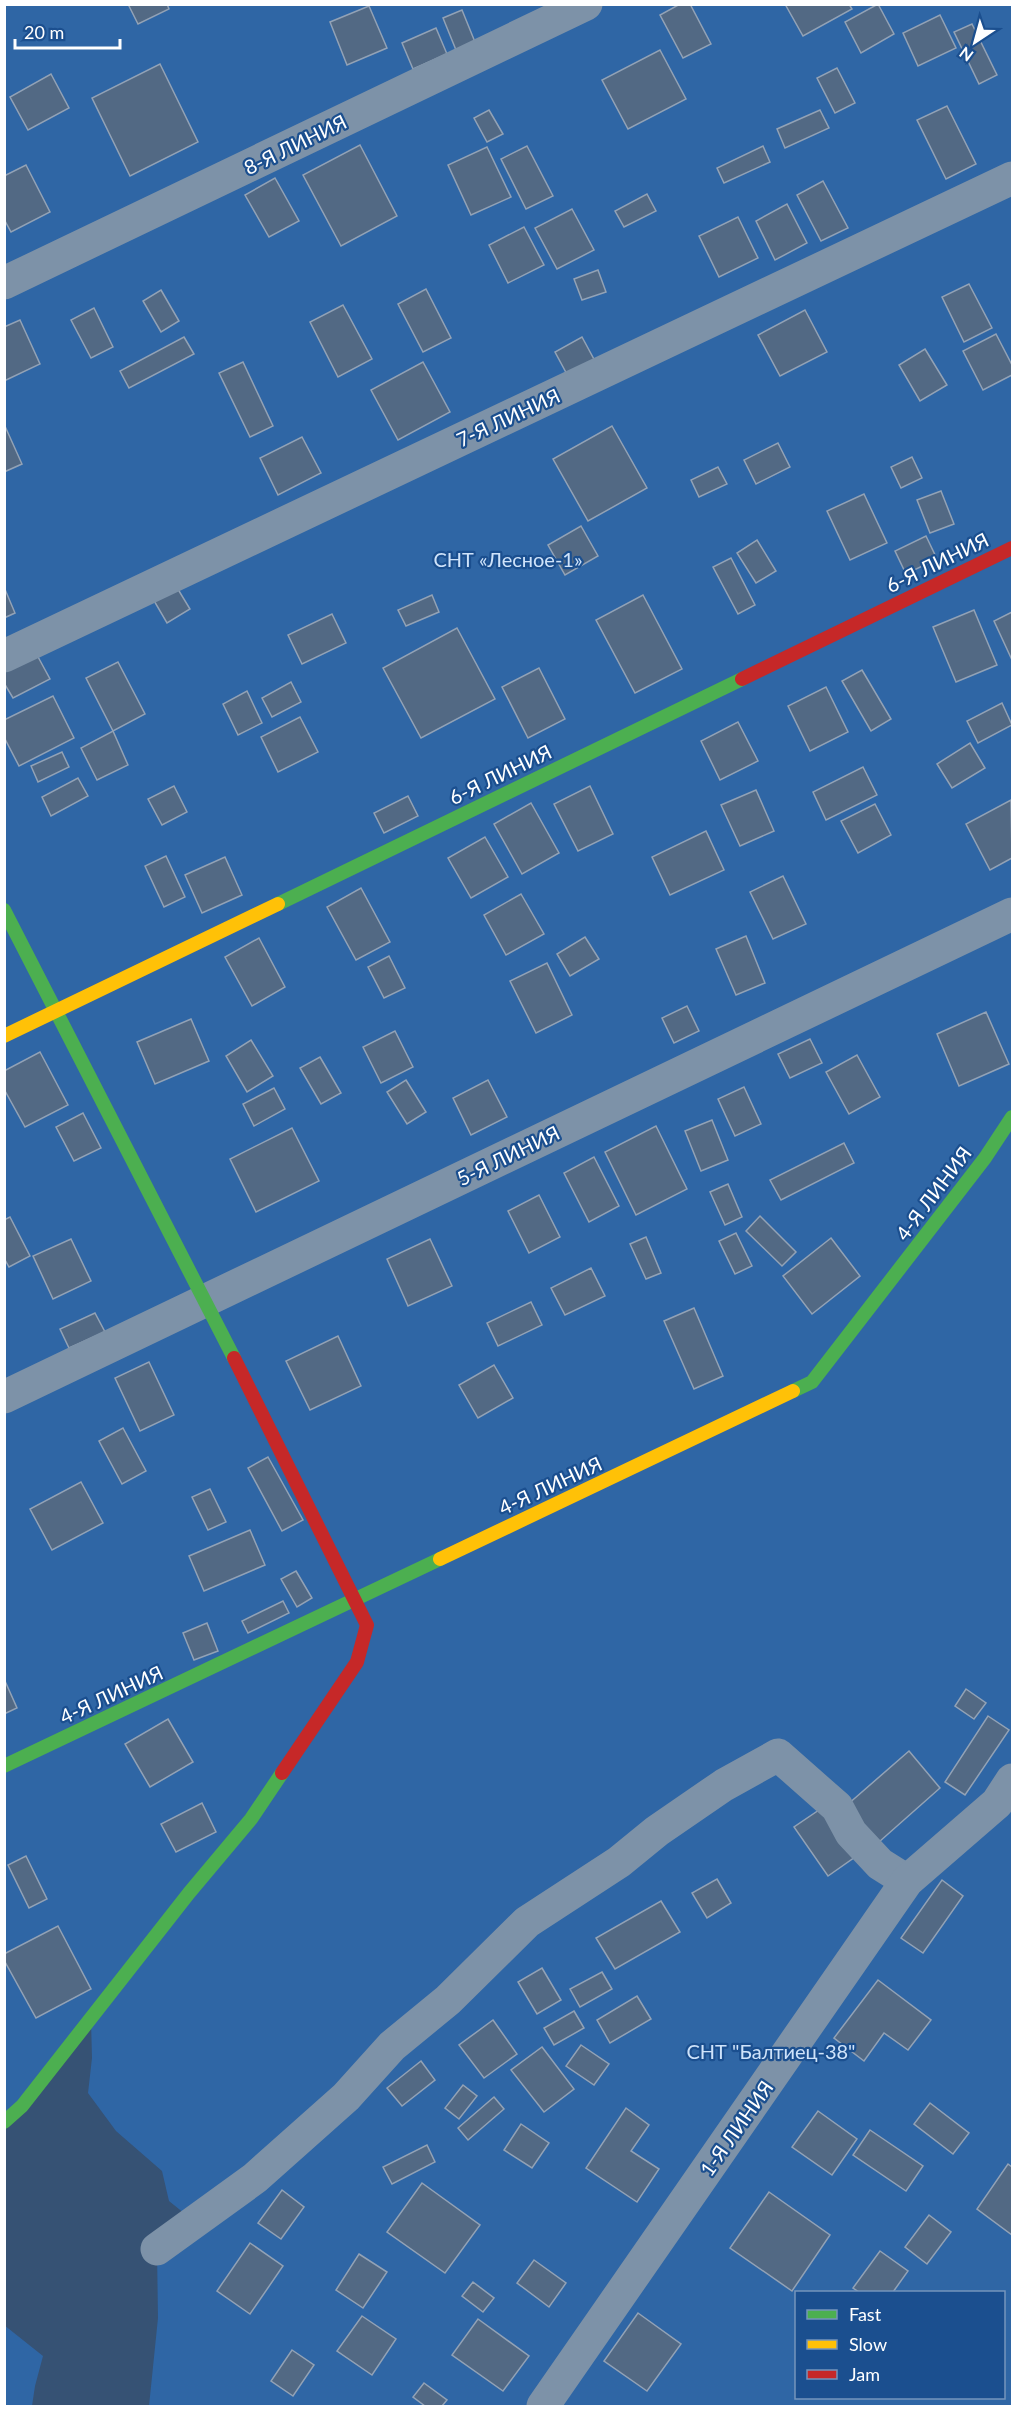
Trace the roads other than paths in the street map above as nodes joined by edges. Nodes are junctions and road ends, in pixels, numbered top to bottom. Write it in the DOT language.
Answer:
graph roads {
  1 [pos="585,4"];
  2 [pos="1012,178"];
  3 [pos="4,283"];
  4 [pos="1012,548"];
  5 [pos="4,656"];
  6 [pos="4,910"];
  7 [pos="1012,914"];
  8 [pos="55,1012"];
  9 [pos="4,1036"];
  10 [pos="1012,1117"];
  11 [pos="206,1300"];
  12 [pos="4,1397"];
  13 [pos="354,1599"];
  14 [pos="4,1766"];
  15 [pos="1012,1780"];
  16 [pos="907,1881"];
  17 [pos="4,2122"];
  18 [pos="157,2249"];
  19 [pos="543,2406"];
  1 -- 3 [label="street, 8-Я ЛИНИЯ"];
  2 -- 5 [label="street, 7-Я ЛИНИЯ"];
  4 -- 8 [label="street, 6-Я ЛИНИЯ"];
  6 -- 8 [label="street"];
  7 -- 11 [label="street, 5-Я ЛИНИЯ"];
  8 -- 9 [label="street, 6-Я ЛИНИЯ"];
  8 -- 11 [label="street"];
  10 -- 13 [label="street, 4-Я ЛИНИЯ"];
  11 -- 12 [label="street, 5-Я ЛИНИЯ"];
  11 -- 13 [label="street"];
  13 -- 14 [label="street, 4-Я ЛИНИЯ"];
  13 -- 17 [label="street"];
  15 -- 16 [label="street, 1-Я ЛИНИЯ"];
  16 -- 18 [label="street"];
  16 -- 19 [label="street, 1-Я ЛИНИЯ"];
}
